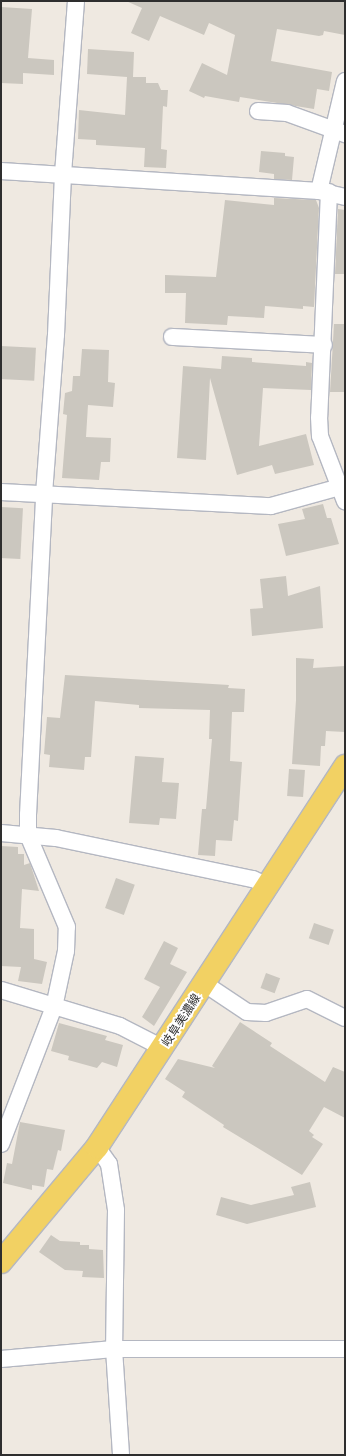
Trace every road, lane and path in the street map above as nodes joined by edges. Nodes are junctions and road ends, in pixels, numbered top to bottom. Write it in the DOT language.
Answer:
graph roads {
  1 [pos="76,1"];
  2 [pos="345,81"];
  3 [pos="258,111"];
  4 [pos="339,132"];
  5 [pos="1,171"];
  6 [pos="63,174"];
  7 [pos="324,191"];
  8 [pos="345,197"];
  9 [pos="172,337"];
  10 [pos="324,345"];
  11 [pos="1,492"];
  12 [pos="44,494"];
  13 [pos="343,494"];
  14 [pos="345,766"];
  15 [pos="1,833"];
  16 [pos="28,835"];
  17 [pos="268,886"];
  18 [pos="205,984"];
  19 [pos="1,990"];
  20 [pos="54,1007"];
  21 [pos="345,1018"];
  22 [pos="163,1048"];
  23 [pos="1,1144"];
  24 [pos="97,1147"];
  25 [pos="1,1262"];
  26 [pos="114,1349"];
  27 [pos="345,1349"];
  28 [pos="1,1358"];
  29 [pos="121,1455"];
  1 -- 6 [label="street"];
  2 -- 4 [label="street"];
  3 -- 4 [label="street"];
  4 -- 7 [label="street"];
  5 -- 6 [label="street"];
  6 -- 7 [label="street"];
  6 -- 12 [label="street"];
  7 -- 8 [label="street"];
  7 -- 10 [label="street"];
  9 -- 10 [label="street"];
  10 -- 13 [label="street"];
  11 -- 12 [label="street"];
  12 -- 13 [label="street"];
  12 -- 16 [label="street"];
  14 -- 17 [label="main road, 岐阜美濃線"];
  15 -- 16 [label="street"];
  16 -- 17 [label="street"];
  16 -- 20 [label="street"];
  17 -- 18 [label="main road, 岐阜美濃線"];
  18 -- 21 [label="street"];
  18 -- 22 [label="main road, 岐阜美濃線"];
  19 -- 20 [label="street"];
  20 -- 22 [label="street"];
  20 -- 23 [label="street"];
  22 -- 24 [label="main road, 岐阜美濃線"];
  24 -- 25 [label="main road, 岐阜美濃線"];
  24 -- 26 [label="street"];
  26 -- 27 [label="street"];
  26 -- 28 [label="street"];
  26 -- 29 [label="street"];
}
